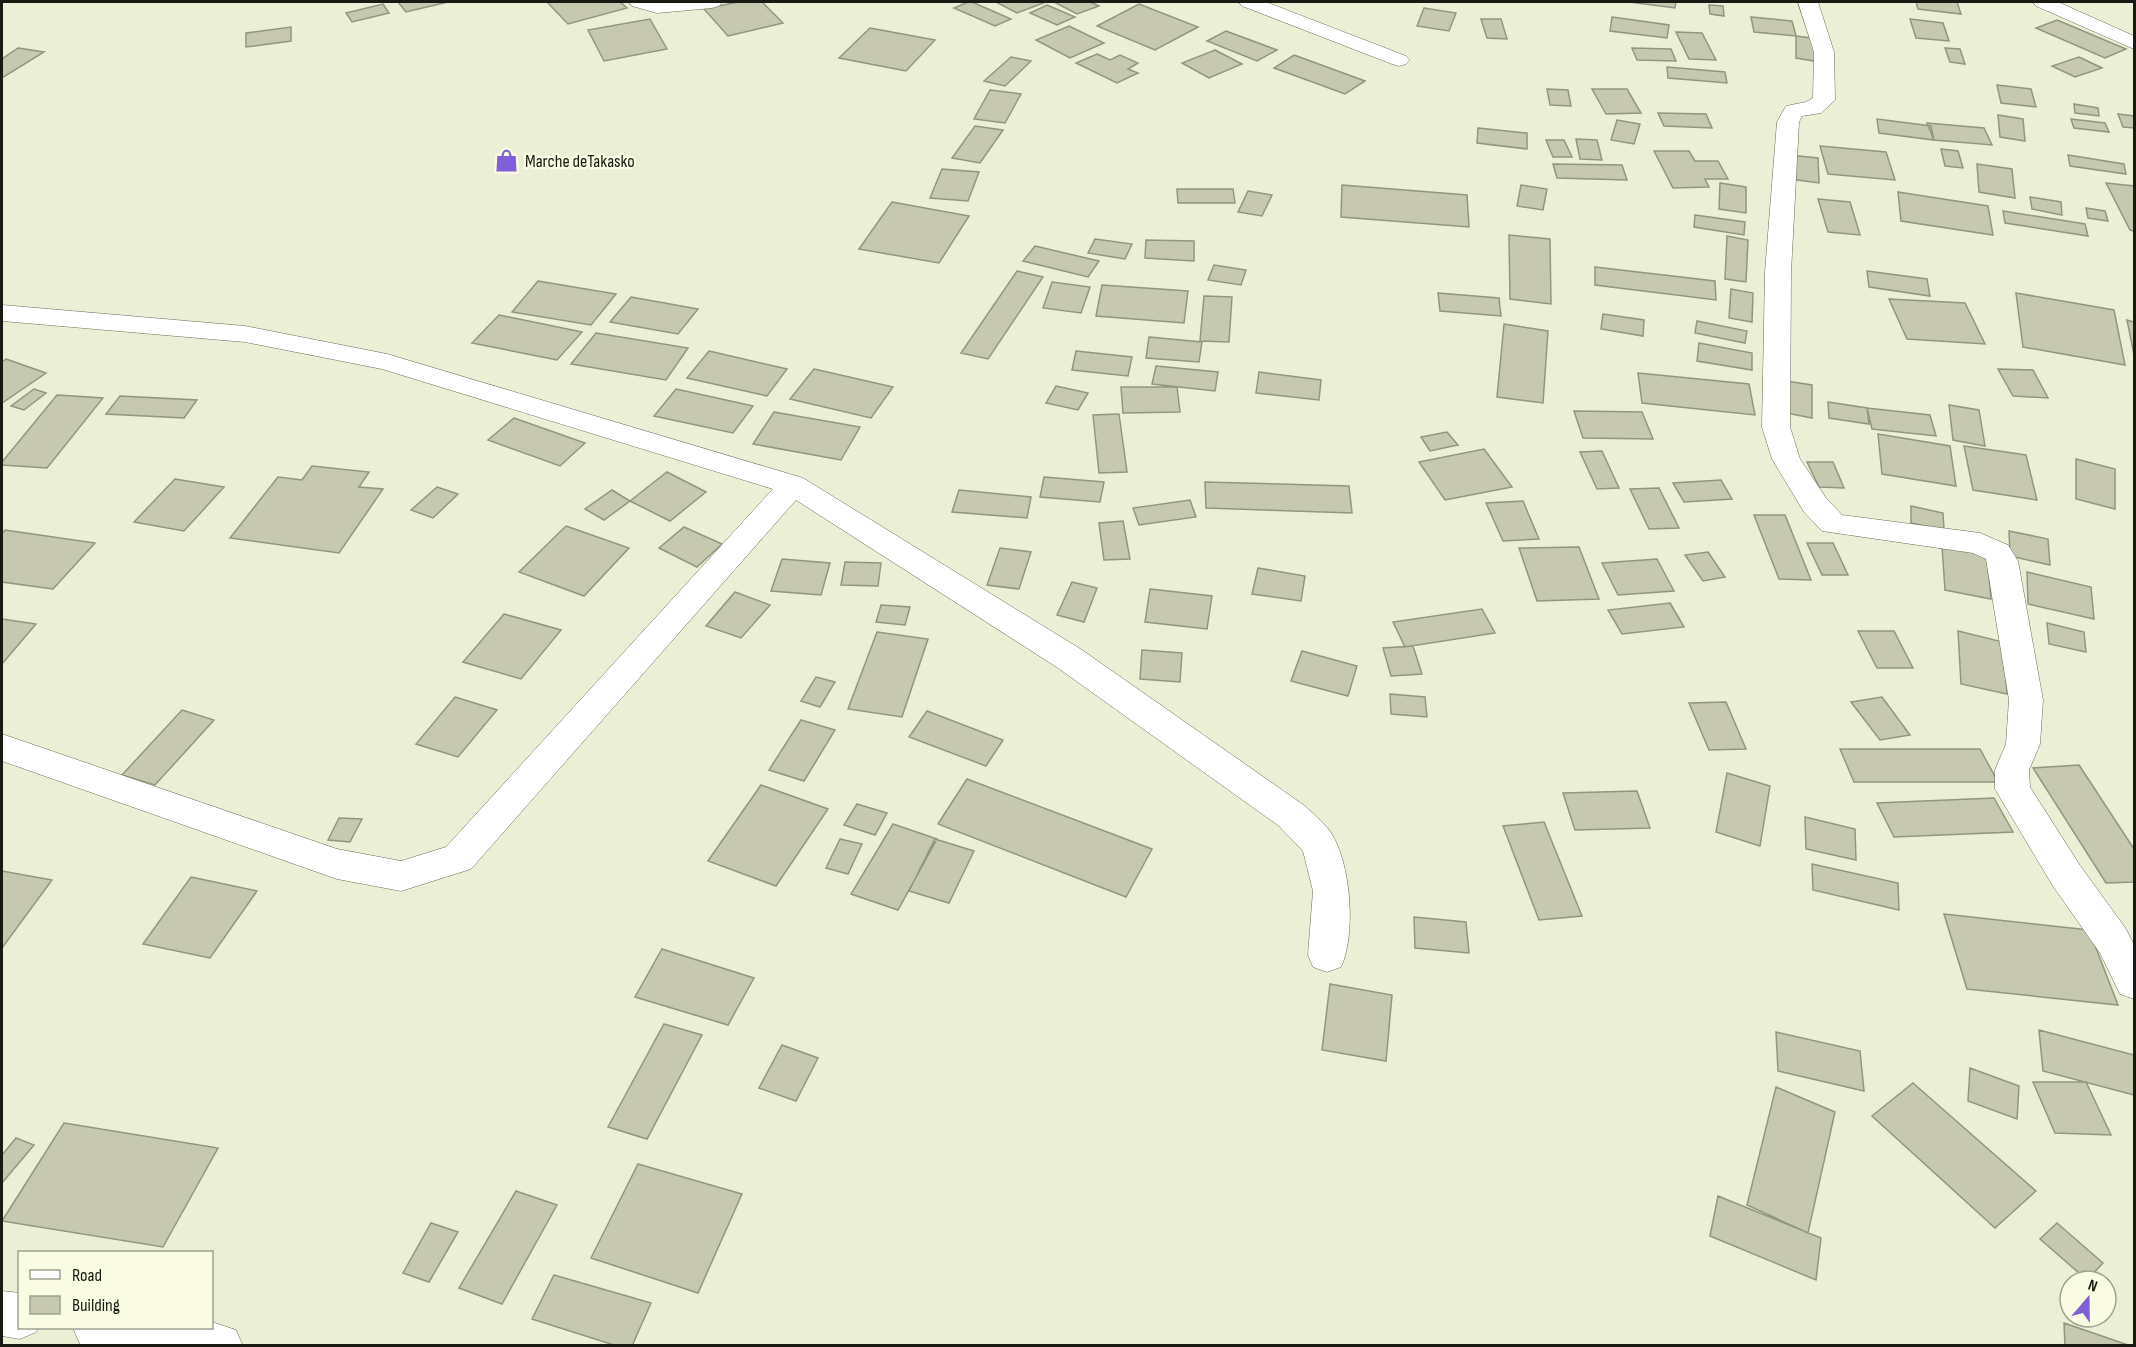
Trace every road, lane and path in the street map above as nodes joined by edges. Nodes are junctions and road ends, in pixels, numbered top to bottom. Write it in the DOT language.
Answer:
graph roads {
  1 [pos="639,2"];
  2 [pos="712,2"];
  3 [pos="1249,2"];
  4 [pos="1808,2"];
  5 [pos="2043,2"];
  6 [pos="2134,43"];
  7 [pos="1398,60"];
  8 [pos="2,313"];
  9 [pos="793,485"];
  10 [pos="2,747"];
  11 [pos="1327,955"];
  12 [pos="2134,982"];
  13 [pos="2,1314"];
  14 [pos="18,1316"];
  15 [pos="103,1329"];
  16 [pos="220,1346"];
  1 -- 2 [label="street"];
  3 -- 7 [label="street"];
  4 -- 12 [label="street"];
  5 -- 6 [label="street"];
  8 -- 9 [label="street"];
  9 -- 10 [label="street"];
  9 -- 11 [label="street"];
  13 -- 14 [label="street"];
  15 -- 16 [label="street"];
}
